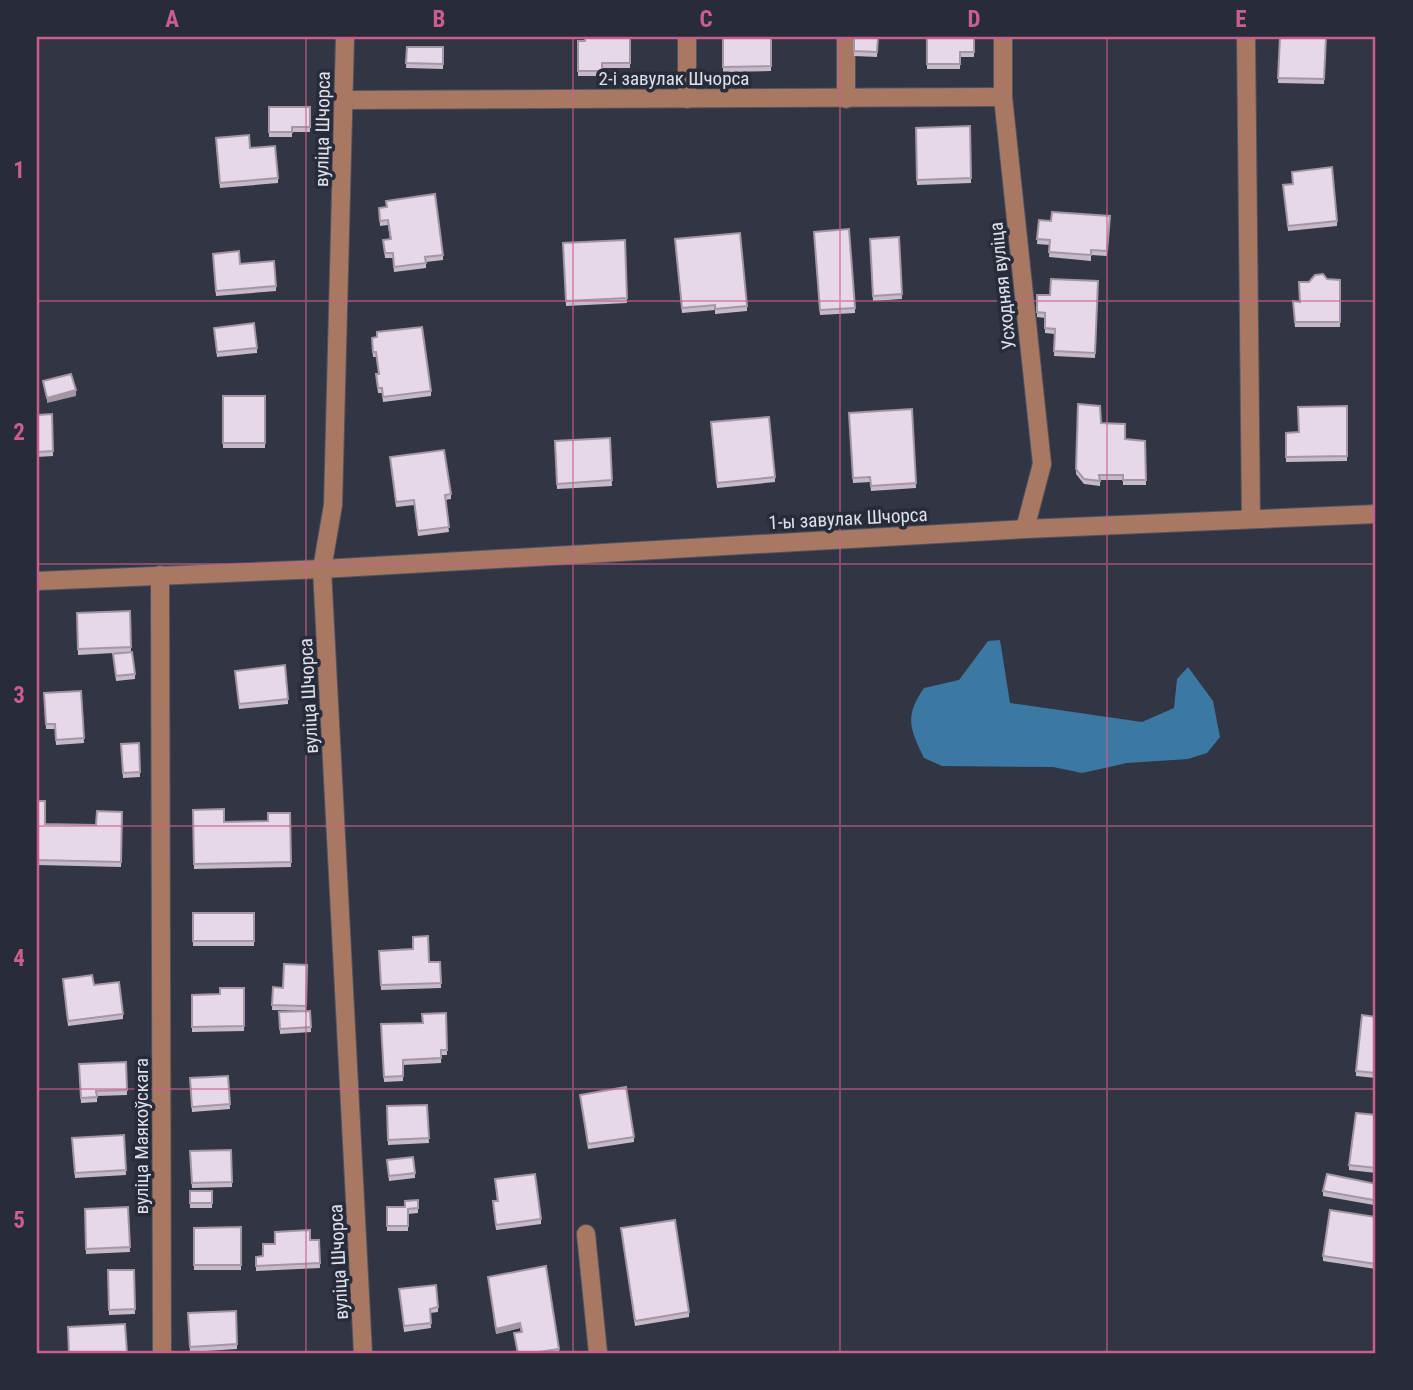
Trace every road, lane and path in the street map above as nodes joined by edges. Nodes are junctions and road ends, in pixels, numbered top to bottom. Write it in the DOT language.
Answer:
graph roads {
  1 [pos="345,37"];
  2 [pos="687,37"];
  3 [pos="846,37"];
  4 [pos="1003,37"];
  5 [pos="1247,37"];
  6 [pos="1003,97"];
  7 [pos="687,99"];
  8 [pos="846,99"];
  9 [pos="344,100"];
  10 [pos="1376,514"];
  11 [pos="1251,519"];
  12 [pos="1025,529"];
  13 [pos="323,569"];
  14 [pos="160,575"];
  15 [pos="37,581"];
  16 [pos="586,1234"];
  17 [pos="162,1353"];
  18 [pos="363,1353"];
  19 [pos="598,1353"];
  1 -- 9 [label="street, вуліца Шчорса"];
  2 -- 7 [label="street"];
  3 -- 8 [label="street"];
  4 -- 6 [label="street, Усходняя вуліца"];
  5 -- 11 [label="street"];
  6 -- 8 [label="street, 2-і завулак Шчорса"];
  6 -- 12 [label="street, Усходняя вуліца"];
  7 -- 8 [label="street, 2-і завулак Шчорса"];
  7 -- 9 [label="street, 2-і завулак Шчорса"];
  9 -- 13 [label="street, вуліца Шчорса"];
  10 -- 11 [label="street, 1-ы завулак Шчорса"];
  11 -- 12 [label="street, 1-ы завулак Шчорса"];
  12 -- 13 [label="street, 1-ы завулак Шчорса"];
  13 -- 14 [label="street, 1-ы завулак Шчорса"];
  13 -- 18 [label="street, вуліца Шчорса"];
  14 -- 15 [label="street, 1-ы завулак Шчорса"];
  14 -- 17 [label="street, вуліца Маякоўскага"];
  16 -- 19 [label="street"];
}
